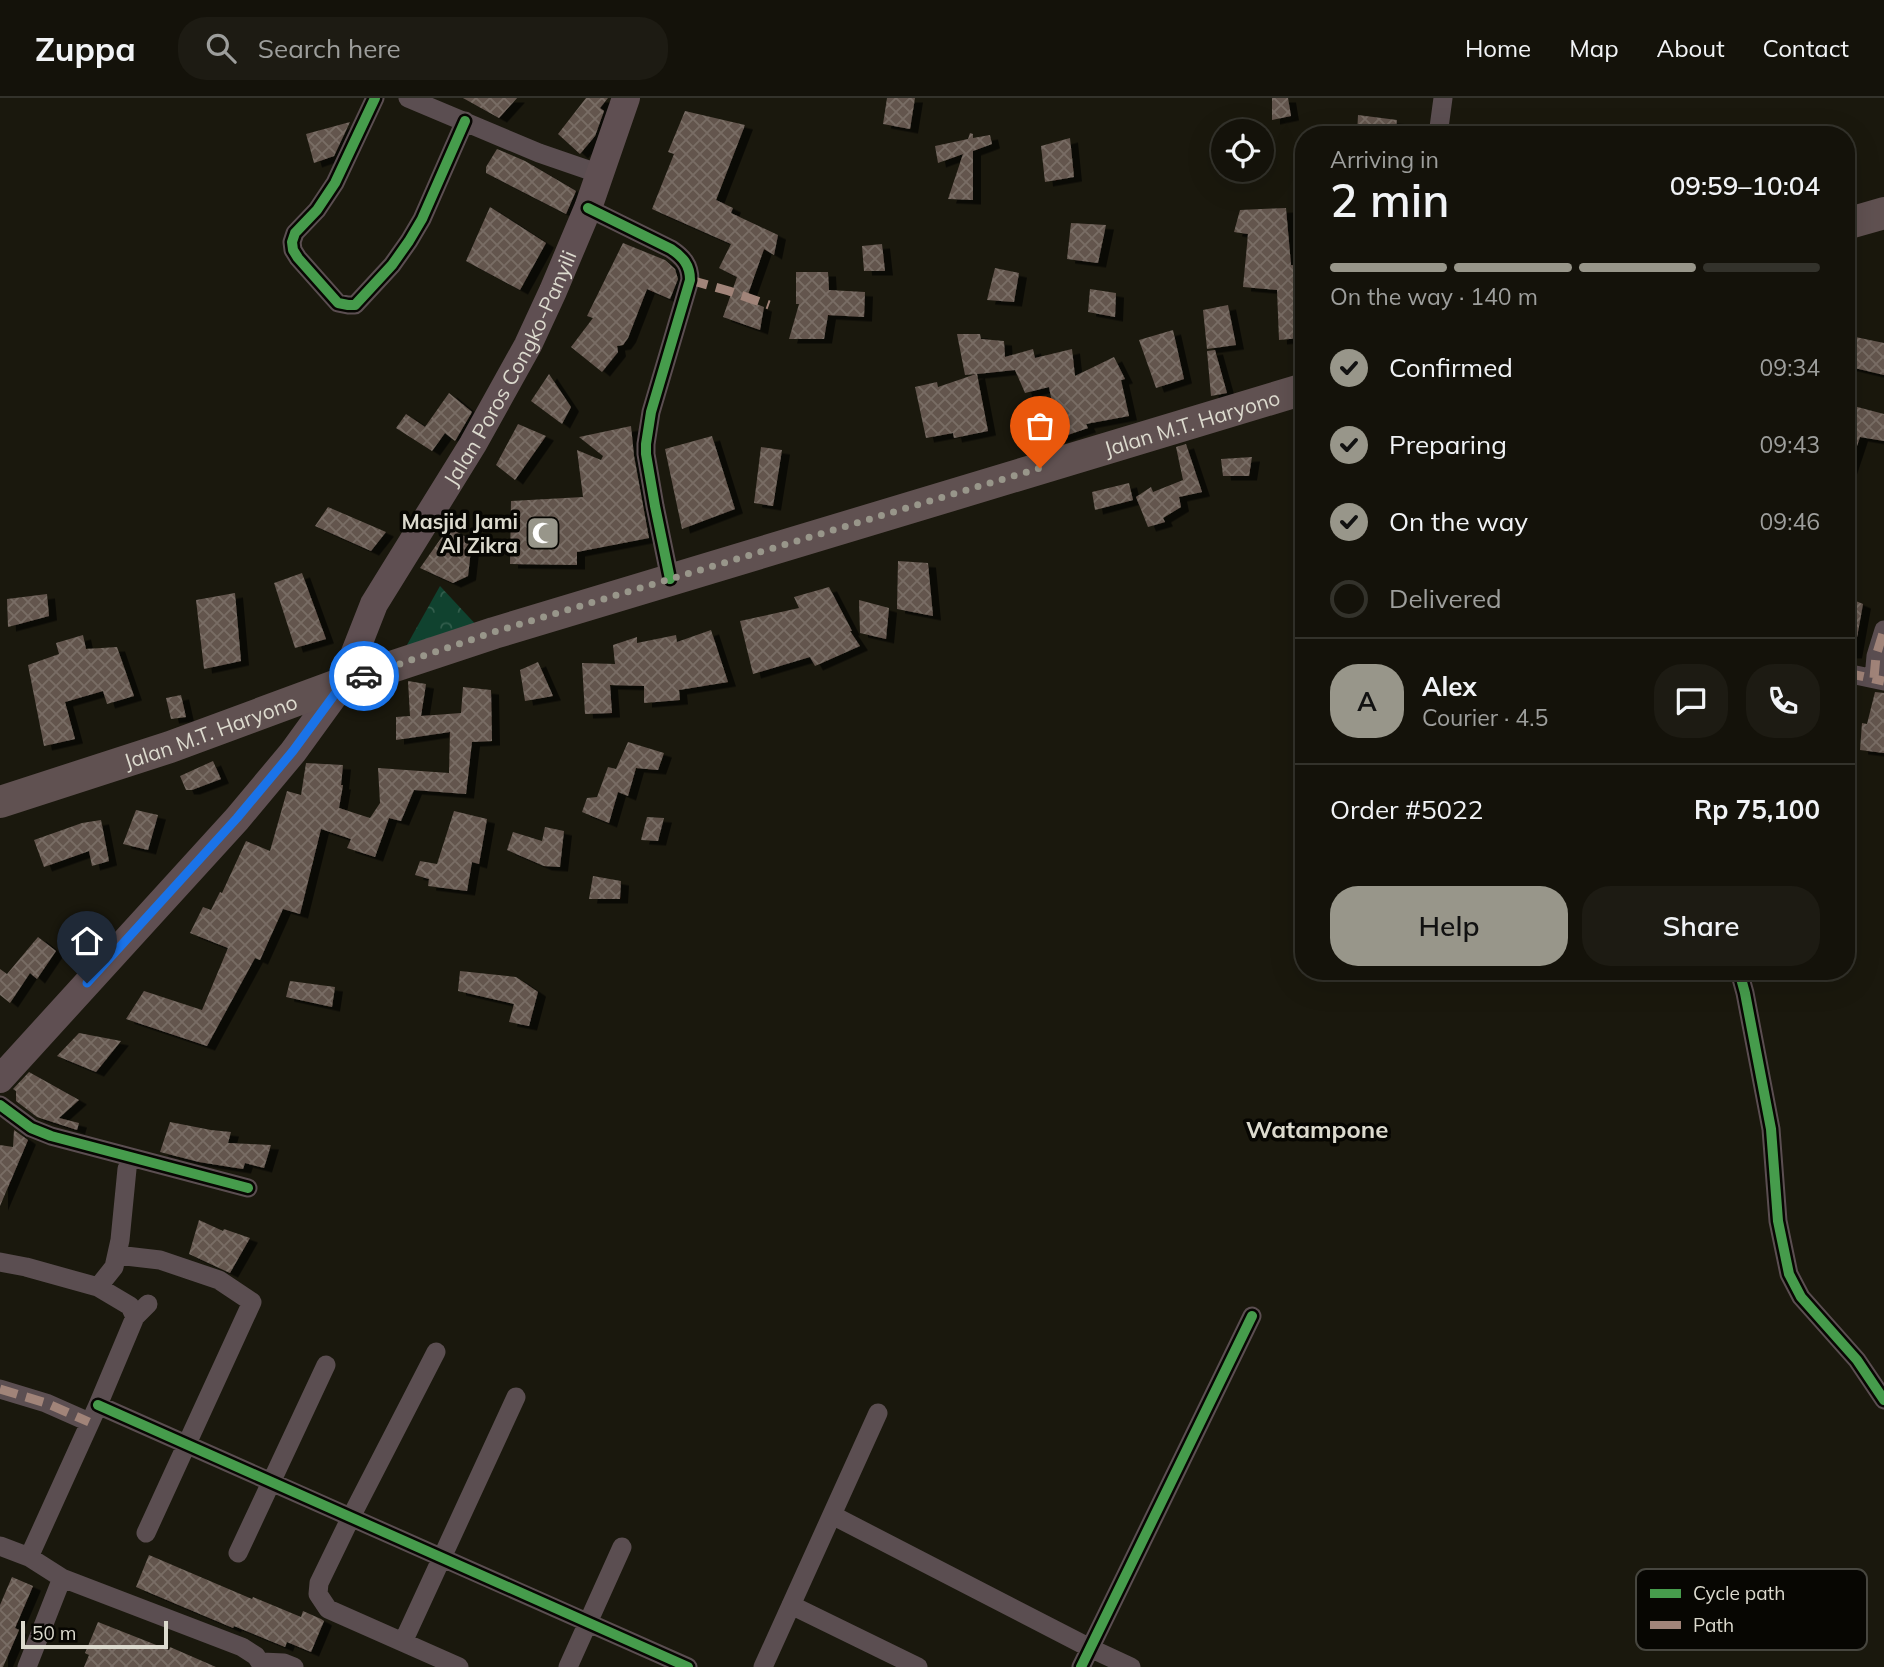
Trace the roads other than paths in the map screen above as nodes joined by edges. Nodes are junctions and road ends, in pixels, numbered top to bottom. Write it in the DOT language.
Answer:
graph roads {
  1 [pos="375,98"];
  2 [pos="408,98"];
  3 [pos="626,98"];
  4 [pos="1434,98"];
  5 [pos="1443,98"];
  6 [pos="465,121"];
  7 [pos="1439,126"];
  8 [pos="600,174"];
  9 [pos="588,208"];
  10 [pos="1884,213"];
  11 [pos="1855,221"];
  12 [pos="1295,391"];
  13 [pos="670,579"];
  14 [pos="1884,630"];
  15 [pos="1855,675"];
  16 [pos="1879,679"];
  17 [pos="343,683"];
  18 [pos="0,802"];
  19 [pos="1741,980"];
  20 [pos="0,1079"];
  21 [pos="0,1105"];
  22 [pos="127,1169"];
  23 [pos="248,1188"];
  24 [pos="117,1255"];
  25 [pos="0,1262"];
  26 [pos="99,1287"];
  27 [pos="1252,1316"];
  28 [pos="436,1352"];
  29 [pos="326,1365"];
  30 [pos="0,1389"];
  31 [pos="516,1397"];
  32 [pos="1884,1400"];
  33 [pos="878,1413"];
  34 [pos="94,1414"];
  35 [pos="186,1444"];
  36 [pos="271,1482"];
  37 [pos="832,1515"];
  38 [pos="351,1517"];
  39 [pos="146,1533"];
  40 [pos="0,1546"];
  41 [pos="622,1547"];
  42 [pos="238,1553"];
  43 [pos="29,1557"];
  44 [pos="442,1557"];
  45 [pos="62,1578"];
  46 [pos="791,1605"];
  47 [pos="589,1622"];
  48 [pos="403,1642"];
  49 [pos="1090,1648"];
  50 [pos="262,1665"];
  51 [pos="27,1667"];
  52 [pos="294,1667"];
  53 [pos="459,1667"];
  54 [pos="568,1667"];
  55 [pos="688,1667"];
  56 [pos="763,1667"];
  57 [pos="918,1667"];
  58 [pos="1081,1667"];
  59 [pos="1131,1667"];
  1 -- 6 [label="street"];
  2 -- 6 [label="street"];
  3 -- 8 [label="main road, Jalan Poros Congko-Panyili"];
  4 -- 5 [label="street"];
  5 -- 7 [label="street"];
  6 -- 8 [label="street"];
  8 -- 9 [label="main road, Jalan Poros Congko-Panyili"];
  9 -- 13 [label="street"];
  9 -- 17 [label="main road, Jalan Poros Congko-Panyili"];
  10 -- 11 [label="highway"];
  12 -- 13 [label="highway, Jalan M.T. Haryono"];
  13 -- 17 [label="highway, Jalan M.T. Haryono"];
  14 -- 16 [label="street"];
  15 -- 16 [label="street"];
  17 -- 18 [label="highway, Jalan M.T. Haryono"];
  17 -- 20 [label="main road, Jalan Poros Congko-Panyili"];
  19 -- 32 [label="street"];
  21 -- 23 [label="street"];
  22 -- 24 [label="street"];
  24 -- 26 [label="street"];
  24 -- 35 [label="street"];
  25 -- 26 [label="street"];
  26 -- 34 [label="street"];
  27 -- 49 [label="street"];
  28 -- 38 [label="street"];
  29 -- 36 [label="street"];
  30 -- 34 [label="street"];
  31 -- 44 [label="street"];
  33 -- 37 [label="street"];
  34 -- 35 [label="street"];
  34 -- 43 [label="street"];
  35 -- 36 [label="street"];
  35 -- 39 [label="street"];
  36 -- 38 [label="street"];
  36 -- 42 [label="street"];
  37 -- 46 [label="street"];
  37 -- 49 [label="street"];
  38 -- 44 [label="street"];
  38 -- 48 [label="street"];
  40 -- 43 [label="street"];
  41 -- 47 [label="street"];
  43 -- 45 [label="street"];
  44 -- 47 [label="street"];
  44 -- 48 [label="street"];
  45 -- 50 [label="street"];
  45 -- 51 [label="street"];
  46 -- 56 [label="street"];
  46 -- 57 [label="street"];
  47 -- 54 [label="street"];
  47 -- 55 [label="street"];
  48 -- 53 [label="street"];
  49 -- 58 [label="street"];
  49 -- 59 [label="street"];
  50 -- 52 [label="street"];
}
